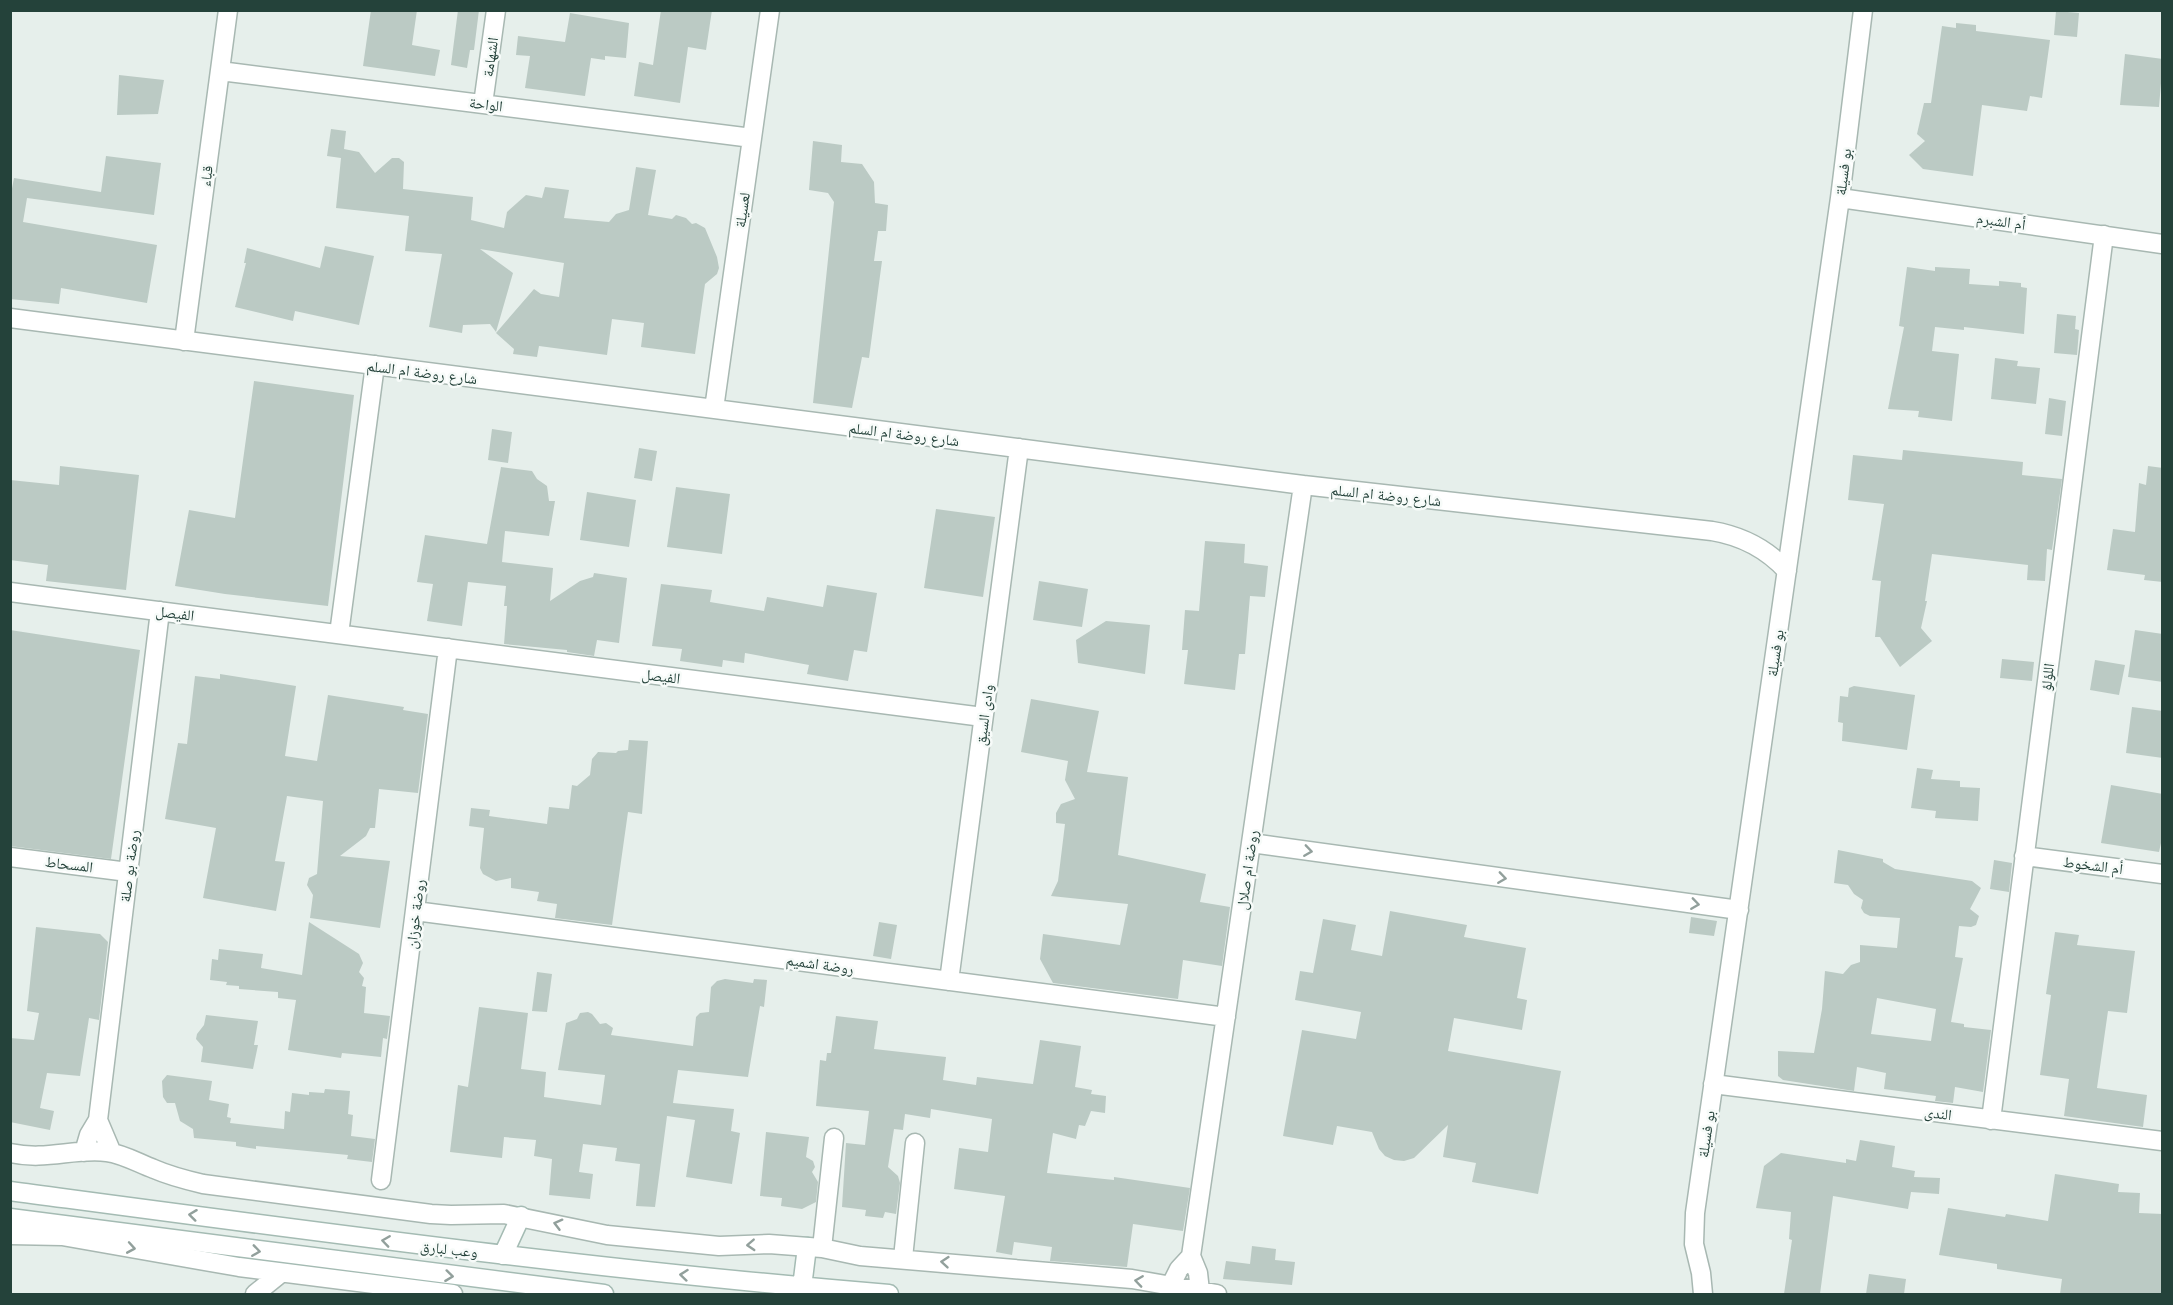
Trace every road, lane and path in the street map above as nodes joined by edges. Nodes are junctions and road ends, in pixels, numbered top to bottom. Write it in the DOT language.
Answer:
graph roads {
  1 [pos="228,10"];
  2 [pos="496,10"];
  3 [pos="770,10"];
  4 [pos="1863,10"];
  5 [pos="220,71"];
  6 [pos="483,104"];
  7 [pos="752,138"];
  8 [pos="1840,198"];
  9 [pos="2104,236"];
  10 [pos="2163,244"];
  11 [pos="10,318"];
  12 [pos="184,341"];
  13 [pos="375,366"];
  14 [pos="714,409"];
  15 [pos="1019,448"];
  16 [pos="1303,485"];
  17 [pos="1786,571"];
  18 [pos="10,592"];
  19 [pos="160,611"];
  20 [pos="339,634"];
  21 [pos="448,648"];
  22 [pos="983,717"];
  23 [pos="1251,843"];
  24 [pos="2024,856"];
  25 [pos="10,857"];
  26 [pos="128,872"];
  27 [pos="2163,874"];
  28 [pos="1739,910"];
  29 [pos="415,911"];
  30 [pos="949,981"];
  31 [pos="1226,1017"];
  32 [pos="1713,1084"];
  33 [pos="1991,1119"];
  34 [pos="98,1120"];
  35 [pos="834,1138"];
  36 [pos="2163,1141"];
  37 [pos="915,1143"];
  38 [pos="84,1152"];
  39 [pos="10,1153"];
  40 [pos="112,1153"];
  41 [pos="381,1180"];
  42 [pos="10,1191"];
  43 [pos="364,1205"];
  44 [pos="394,1209"];
  45 [pos="521,1216"];
  46 [pos="10,1218"];
  47 [pos="10,1235"];
  48 [pos="814,1247"];
  49 [pos="503,1255"];
  50 [pos="1191,1256"];
  51 [pos="903,1258"];
  52 [pos="238,1267"];
  53 [pos="281,1273"];
  54 [pos="495,1281"];
  55 [pos="1171,1285"];
  56 [pos="802,1287"];
  57 [pos="1209,1293"];
  58 [pos="254,1294"];
  59 [pos="453,1294"];
  60 [pos="479,1294"];
  61 [pos="604,1294"];
  62 [pos="889,1294"];
  63 [pos="1703,1294"];
  1 -- 5 [label="street, قباء"];
  2 -- 6 [label="street, الشهامة"];
  3 -- 7 [label="street, لعسيلة"];
  4 -- 8 [label="street, بو فسيلة"];
  5 -- 6 [label="street, الواحة"];
  5 -- 12 [label="street, قباء"];
  6 -- 7 [label="street, الواحة"];
  7 -- 14 [label="street, لعسيلة"];
  8 -- 9 [label="street, أم الشبرم"];
  8 -- 17 [label="street, بو فسيلة"];
  9 -- 10 [label="street, أم الشبرم"];
  9 -- 24 [label="street, اللؤلؤ"];
  11 -- 12 [label="street, شارع روضة ام السلم"];
  12 -- 13 [label="street, شارع روضة ام السلم"];
  13 -- 14 [label="street, شارع روضة ام السلم"];
  13 -- 20 [label="street"];
  14 -- 15 [label="street, شارع روضة ام السلم"];
  15 -- 16 [label="street, شارع روضة ام السلم"];
  15 -- 22 [label="street, وادى السيق"];
  16 -- 17 [label="street, شارع روضة ام السلم"];
  16 -- 23 [label="street, روضة ام صلال"];
  17 -- 28 [label="street, بو فسيلة"];
  18 -- 19 [label="street, الفيصل"];
  19 -- 20 [label="street, الفيصل"];
  19 -- 26 [label="street, روضة بو صلة"];
  20 -- 21 [label="street, الفيصل"];
  21 -- 22 [label="street, الفيصل"];
  21 -- 29 [label="street, روضة خوزان"];
  22 -- 30 [label="street, وادى السيق"];
  23 -- 28 [label="street, one-way"];
  23 -- 31 [label="street, روضة ام صلال"];
  24 -- 27 [label="street, أم الشخوط"];
  24 -- 33 [label="street, اللؤلؤ"];
  25 -- 26 [label="street, المسحاط"];
  26 -- 34 [label="street, روضة بو صلة"];
  28 -- 32 [label="street, بو فسيلة"];
  29 -- 30 [label="street, روضة اشميم"];
  29 -- 41 [label="street, روضة خوزان"];
  30 -- 31 [label="street, روضة اشميم"];
  31 -- 50 [label="street, روضة ام صلال"];
  32 -- 33 [label="street, الندى"];
  32 -- 63 [label="street, بو فسيلة"];
  33 -- 36 [label="street, الندى"];
  34 -- 38 [label="street"];
  34 -- 40 [label="street"];
  35 -- 48 [label="street"];
  37 -- 51 [label="street"];
  38 -- 39 [label="street"];
  38 -- 40 [label="street"];
  40 -- 43 [label="street"];
  41 -- 43 [label="street"];
  41 -- 44 [label="street"];
  49 -- 42 [label="street, وعب لبارق, one-way"];
  43 -- 44 [label="street"];
  44 -- 45 [label="street"];
  48 -- 45 [label="street, one-way"];
  45 -- 49 [label="street"];
  46 -- 54 [label="street, وعب لبارق, one-way"];
  47 -- 52 [label="street, one-way"];
  48 -- 51 [label="street"];
  48 -- 56 [label="street"];
  56 -- 49 [label="street, وعب لبارق, one-way"];
  50 -- 55 [label="street"];
  50 -- 57 [label="street"];
  55 -- 51 [label="street, one-way"];
  52 -- 53 [label="street"];
  52 -- 58 [label="street"];
  53 -- 58 [label="street"];
  53 -- 59 [label="street"];
  54 -- 60 [label="street"];
  54 -- 61 [label="street, وعب لبارق"];
  55 -- 57 [label="street"];
  56 -- 62 [label="street, وعب لبارق"];
}
